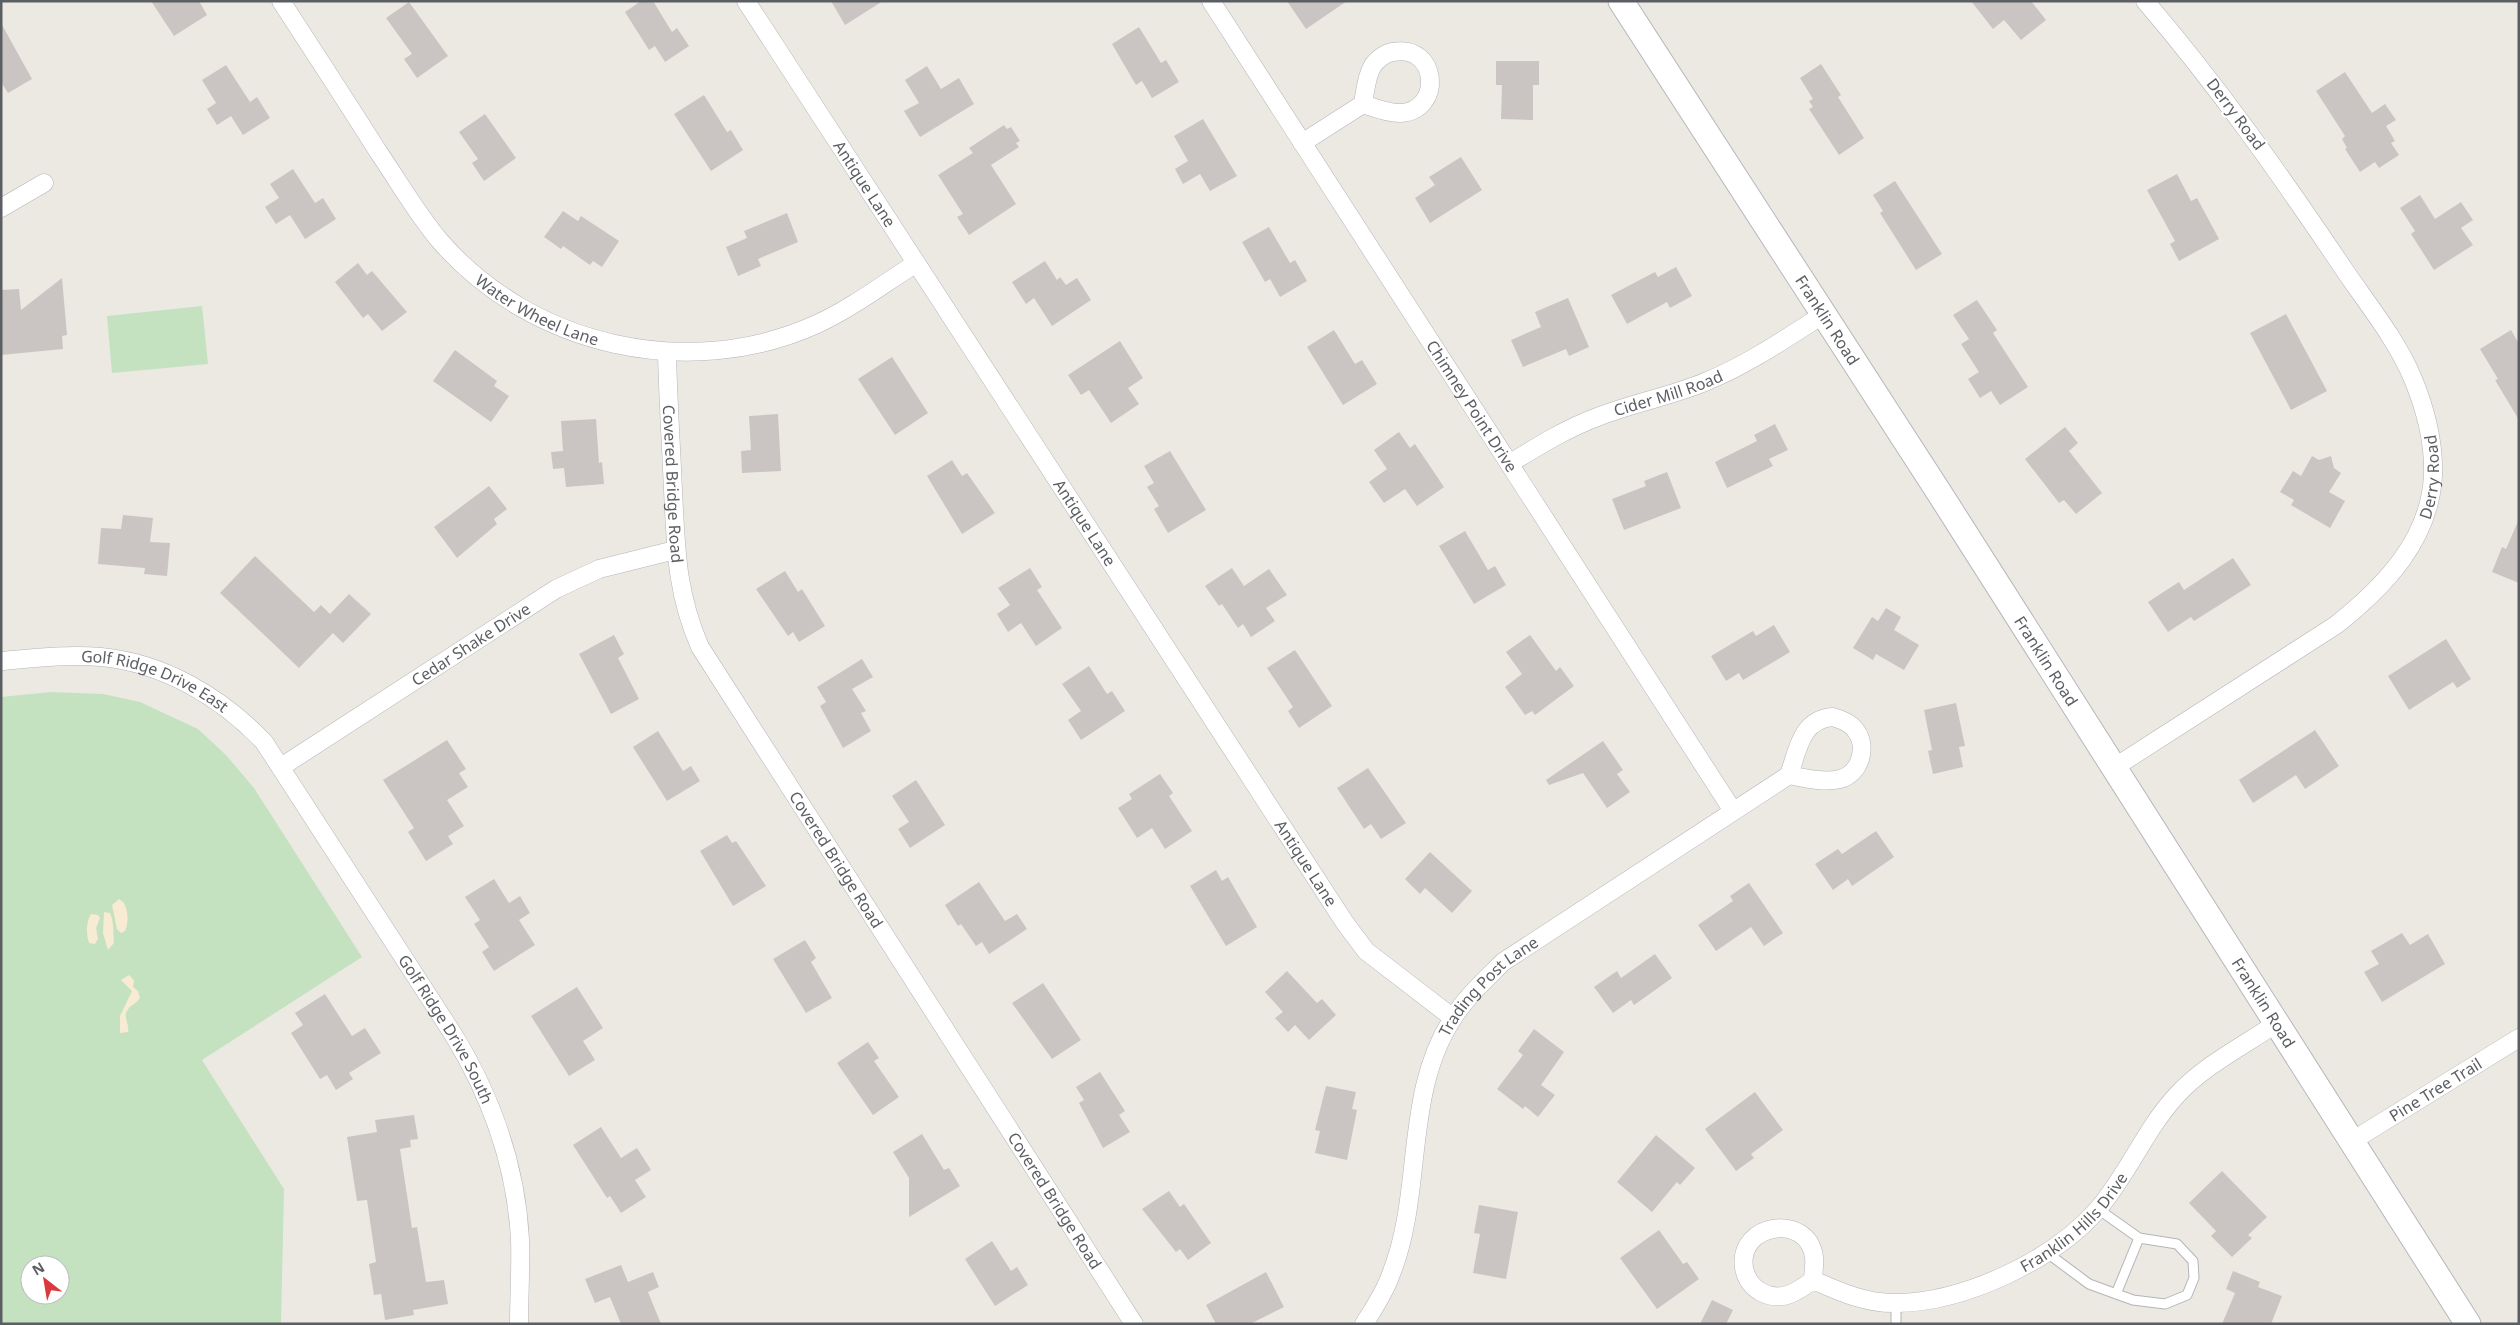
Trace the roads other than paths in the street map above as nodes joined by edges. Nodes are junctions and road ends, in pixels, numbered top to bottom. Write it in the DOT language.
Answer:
graph roads {
  1 [pos="281,1"];
  2 [pos="746,1"];
  3 [pos="1210,1"];
  4 [pos="1620,1"];
  5 [pos="2145,1"];
  6 [pos="1363,104"];
  7 [pos="1302,143"];
  8 [pos="44,183"];
  9 [pos="1,208"];
  10 [pos="915,264"];
  11 [pos="1824,314"];
  12 [pos="667,353"];
  13 [pos="1509,464"];
  14 [pos="675,550"];
  15 [pos="1,662"];
  16 [pos="281,767"];
  17 [pos="2115,767"];
  18 [pos="1789,776"];
  19 [pos="1733,811"];
  20 [pos="1453,1018"];
  21 [pos="2277,1023"];
  22 [pos="2519,1038"];
  23 [pos="2352,1141"];
  24 [pos="2098,1209"];
  25 [pos="2139,1238"];
  26 [pos="2046,1252"];
  27 [pos="1813,1280"];
  28 [pos="2116,1294"];
  29 [pos="1896,1303"];
  30 [pos="519,1324"];
  31 [pos="1134,1324"];
  32 [pos="1364,1324"];
  33 [pos="1896,1324"];
  34 [pos="2468,1324"];
  1 -- 12 [label="street, Water Wheel Lane"];
  2 -- 10 [label="street, Antique Lane"];
  3 -- 7 [label="street, Chimney Point Drive"];
  4 -- 11 [label="street, Franklin Road"];
  5 -- 17 [label="street, Derry Road"];
  6 -- 7 [label="street"];
  7 -- 13 [label="street, Chimney Point Drive"];
  8 -- 9 [label="street"];
  10 -- 12 [label="street, Water Wheel Lane"];
  10 -- 20 [label="street, Antique Lane"];
  11 -- 13 [label="street, Cider Mill Road"];
  11 -- 17 [label="street, Franklin Road"];
  12 -- 14 [label="street, Covered Bridge Road"];
  13 -- 19 [label="street, Chimney Point Drive"];
  14 -- 16 [label="street, Cedar Shake Drive"];
  14 -- 31 [label="street, Covered Bridge Road"];
  15 -- 16 [label="street, Golf Ridge Drive East"];
  16 -- 30 [label="street, Golf Ridge Drive South"];
  17 -- 21 [label="street, Franklin Road"];
  18 -- 19 [label="street, Trading Post Lane"];
  19 -- 20 [label="street, Trading Post Lane"];
  20 -- 32 [label="street, Trading Post Lane"];
  21 -- 23 [label="street, Franklin Road"];
  21 -- 24 [label="street, Franklin Hills Drive"];
  22 -- 23 [label="street, Pine Tree Trail"];
  23 -- 34 [label="street, Franklin Road"];
  24 -- 25 [label="lane"];
  24 -- 26 [label="street, Franklin Hills Drive"];
  25 -- 28 [label="lane"];
  25 -- 28 [label="lane"];
  26 -- 28 [label="lane"];
  26 -- 29 [label="street, Franklin Hills Drive"];
  27 -- 27 [label="street"];
  27 -- 29 [label="street, Franklin Hills Drive"];
  29 -- 33 [label="lane"];
}
